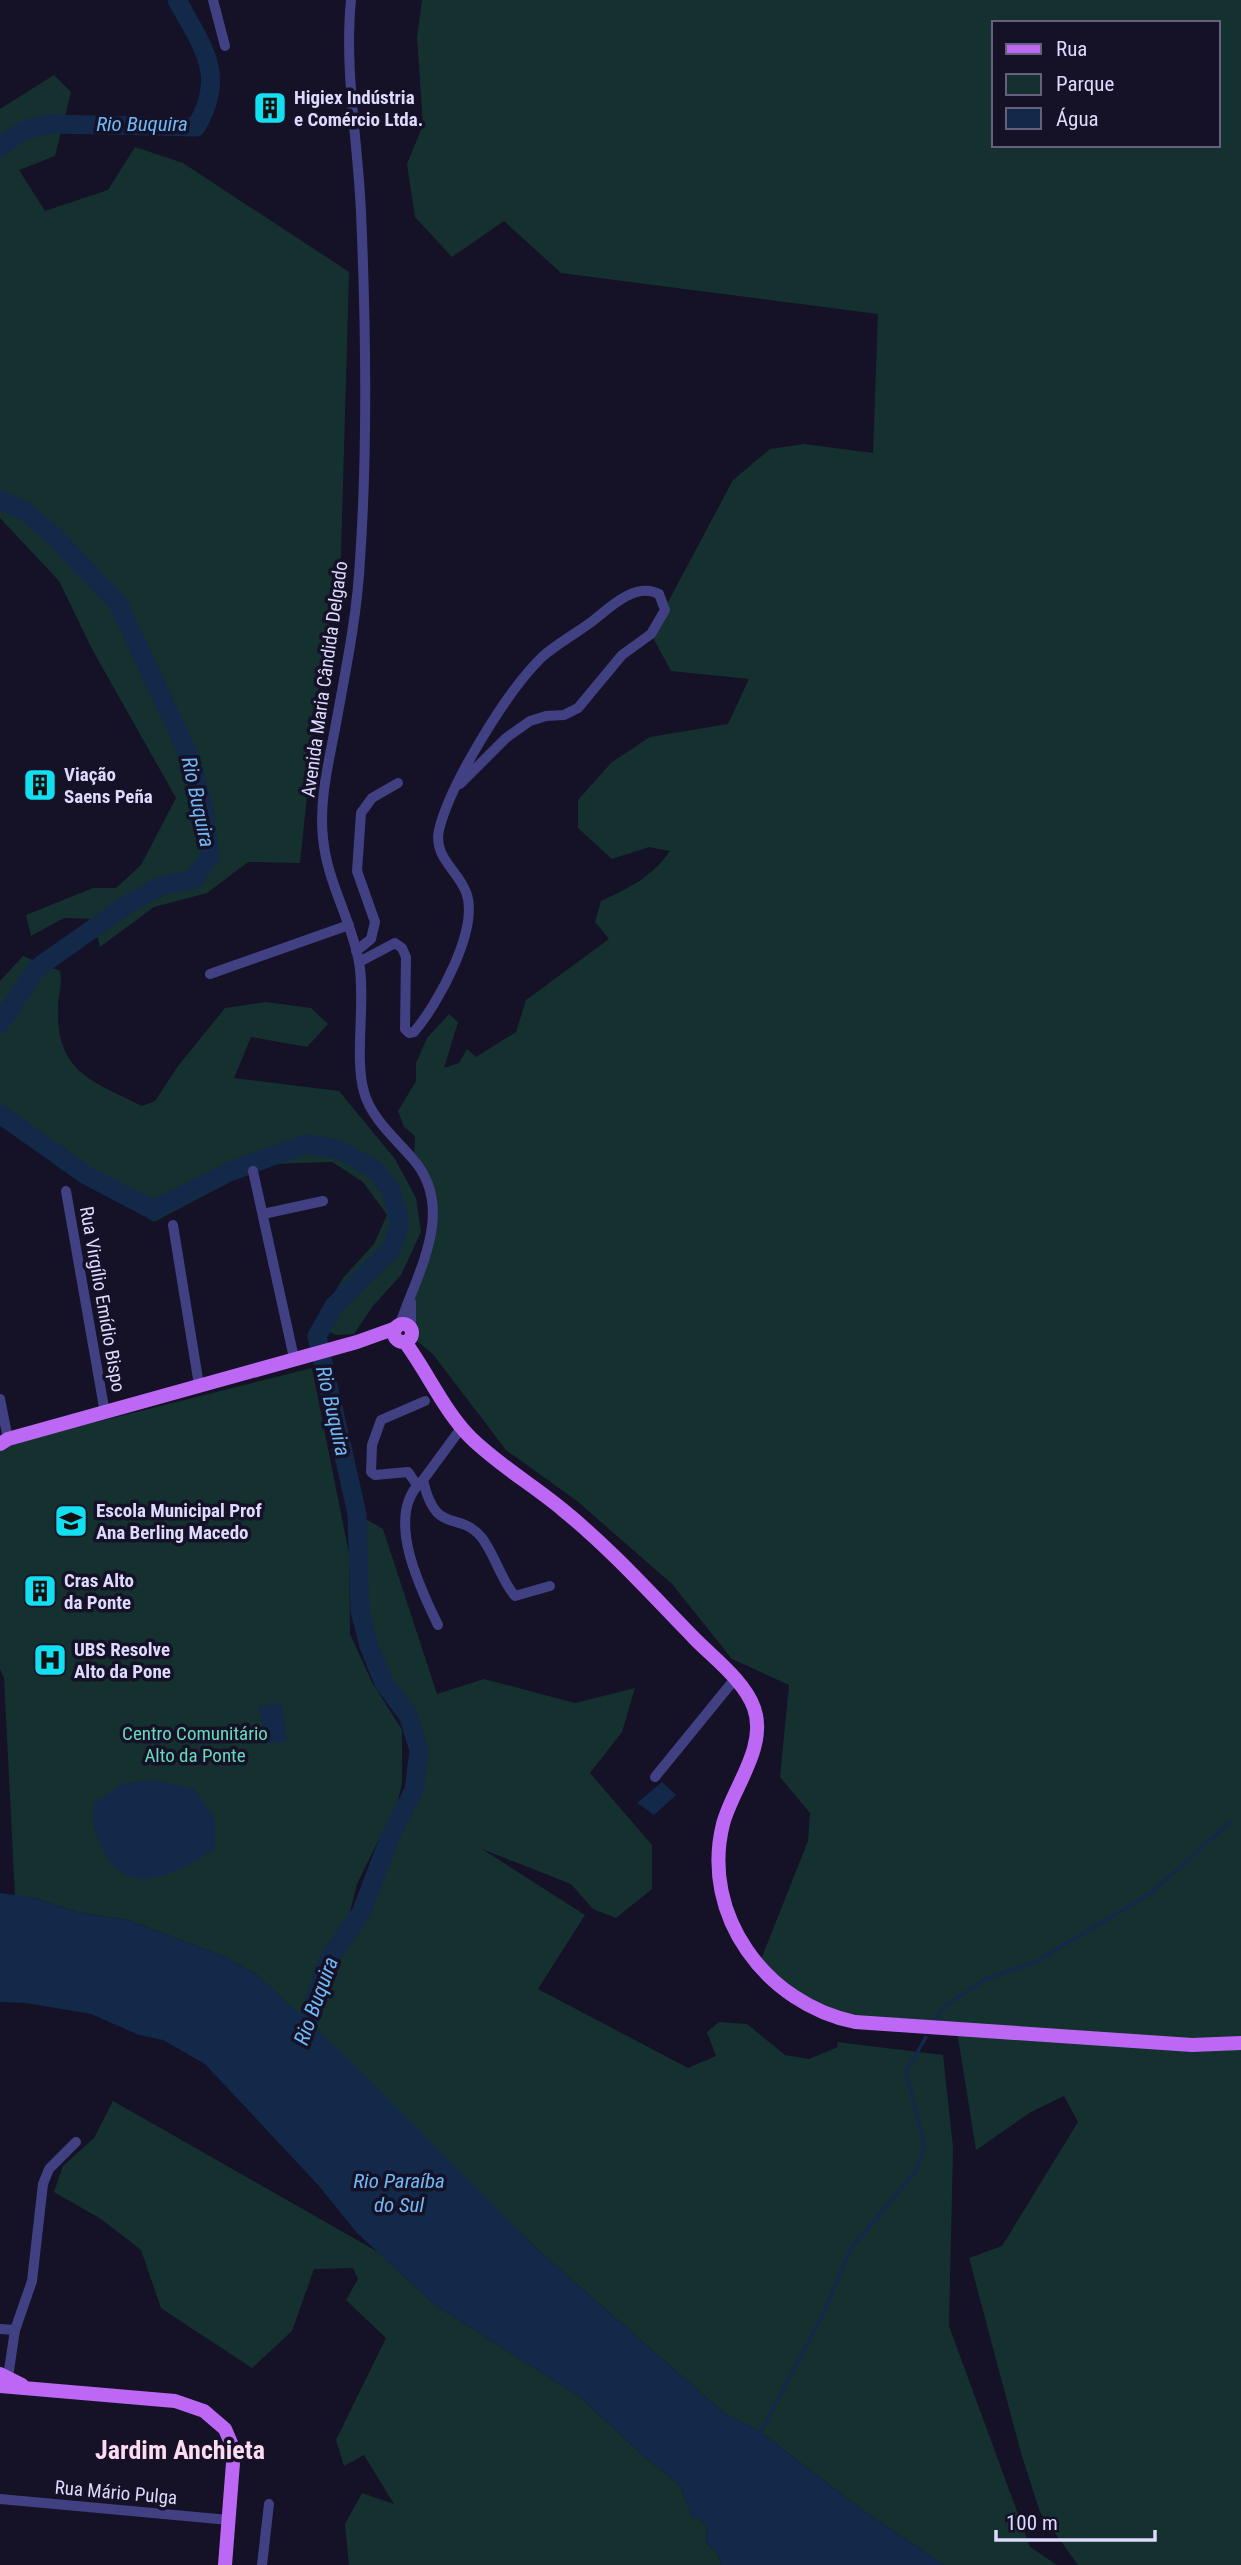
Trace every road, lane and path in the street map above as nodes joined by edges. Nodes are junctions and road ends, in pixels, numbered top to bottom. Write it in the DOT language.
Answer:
graph roads {
  1 [pos="213,0"];
  2 [pos="351,0"];
  3 [pos="225,46"];
  4 [pos="398,783"];
  5 [pos="460,784"];
  6 [pos="349,925"];
  7 [pos="357,957"];
  8 [pos="209,974"];
  9 [pos="253,1171"];
  10 [pos="66,1191"];
  11 [pos="323,1202"];
  12 [pos="263,1214"];
  13 [pos="173,1225"];
  14 [pos="403,1333"];
  15 [pos="300,1356"];
  16 [pos="199,1385"];
  17 [pos="0,1399"];
  18 [pos="425,1401"];
  19 [pos="105,1413"];
  20 [pos="462,1427"];
  21 [pos="4,1442"];
  22 [pos="420,1483"];
  23 [pos="550,1586"];
  24 [pos="438,1625"];
  25 [pos="734,1680"];
  26 [pos="655,1777"];
  27 [pos="1241,2043"];
  28 [pos="76,2142"];
  29 [pos="0,2329"];
  30 [pos="15,2330"];
  31 [pos="3,2379"];
  32 [pos="0,2499"];
  33 [pos="269,2504"];
  34 [pos="229,2520"];
  35 [pos="225,2565"];
  36 [pos="262,2565"];
  1 -- 3 [label="street"];
  2 -- 6 [label="street, Avenida Maria Cândida Delgado"];
  4 -- 7 [label="street"];
  5 -- 5 [label="street"];
  5 -- 7 [label="street"];
  6 -- 7 [label="street, Avenida Maria Cândida Delgado"];
  6 -- 8 [label="street"];
  7 -- 14 [label="street, Avenida Maria Cândida Delgado"];
  9 -- 12 [label="street"];
  10 -- 19 [label="street, Rua Virgílio Emídio Bispo"];
  11 -- 12 [label="street"];
  12 -- 15 [label="street"];
  13 -- 16 [label="street"];
  14 -- 15 [label="main road"];
  14 -- 20 [label="main road"];
  15 -- 16 [label="main road"];
  16 -- 19 [label="main road"];
  17 -- 21 [label="street"];
  18 -- 22 [label="street"];
  19 -- 21 [label="main road"];
  20 -- 22 [label="street"];
  20 -- 25 [label="main road"];
  22 -- 23 [label="street"];
  22 -- 24 [label="street"];
  25 -- 26 [label="street"];
  25 -- 27 [label="main road"];
  28 -- 30 [label="street"];
  29 -- 30 [label="street"];
  30 -- 31 [label="street"];
  31 -- 34 [label="main road"];
  32 -- 34 [label="street, Rua Mário Pulga"];
  33 -- 36 [label="street"];
  34 -- 35 [label="main road"];
}
